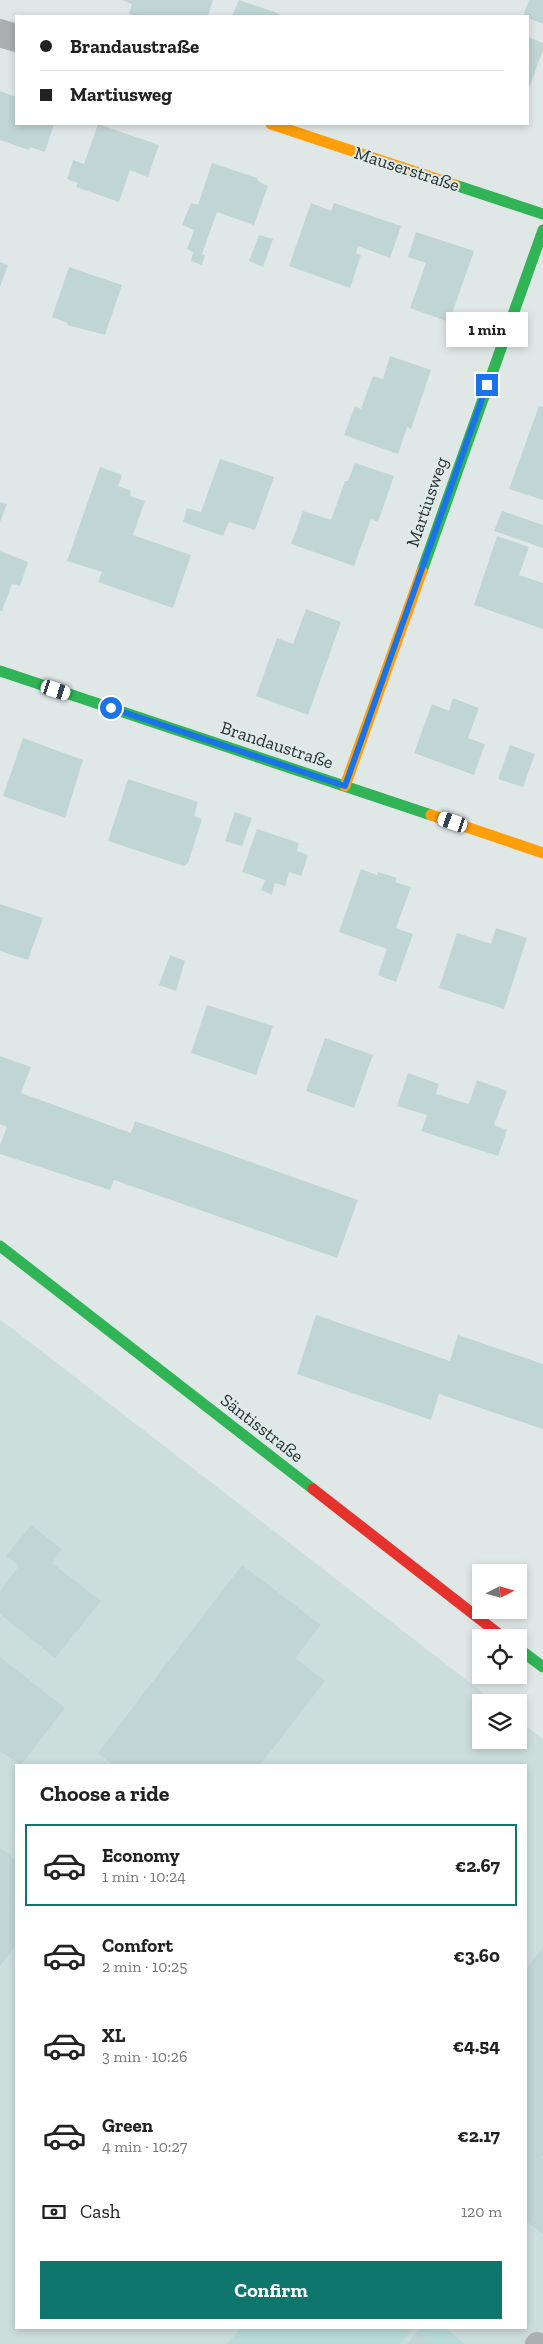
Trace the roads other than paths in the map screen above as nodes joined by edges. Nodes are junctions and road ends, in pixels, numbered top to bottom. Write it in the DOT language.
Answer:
graph roads {
  1 [pos="0,33"];
  2 [pos="15,38"];
  3 [pos="274,125"];
  4 [pos="543,214"];
  5 [pos="543,230"];
  6 [pos="0,671"];
  7 [pos="345,786"];
  8 [pos="543,852"];
  9 [pos="0,1246"];
  10 [pos="492,1629"];
  11 [pos="527,1655"];
  12 [pos="543,1667"];
  1 -- 2 [label="street"];
  3 -- 4 [label="street, Mauserstraße"];
  5 -- 7 [label="street, Martiusweg"];
  6 -- 7 [label="street, Brandaustraße"];
  7 -- 8 [label="street, Brandaustraße"];
  9 -- 10 [label="street, Säntisstraße"];
  11 -- 12 [label="street"];
}
